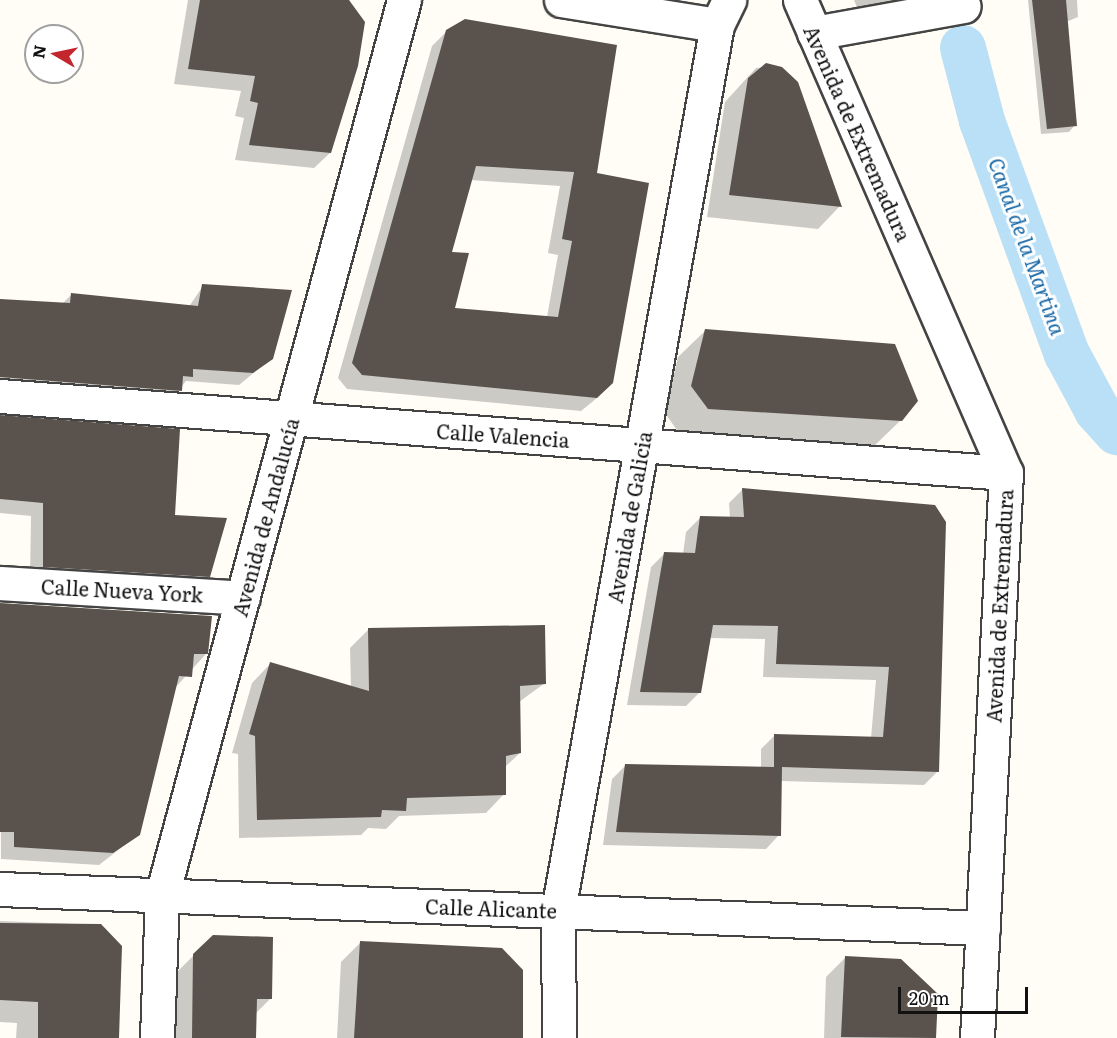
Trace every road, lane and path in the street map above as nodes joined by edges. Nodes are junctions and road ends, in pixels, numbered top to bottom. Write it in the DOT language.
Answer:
graph roads {
  1 [pos="404,0"];
  2 [pos="561,0"];
  3 [pos="800,0"];
  4 [pos="964,6"];
  5 [pos="723,12"];
  6 [pos="814,33"];
  7 [pos="0,396"];
  8 [pos="291,418"];
  9 [pos="642,445"];
  10 [pos="1006,473"];
  11 [pos="0,583"];
  12 [pos="243,598"];
  13 [pos="0,889"];
  14 [pos="162,895"];
  15 [pos="558,911"];
  16 [pos="983,928"];
  17 [pos="157,1038"];
  18 [pos="560,1038"];
  19 [pos="977,1038"];
  1 -- 8 [label="street, Avenida de Andalucía"];
  2 -- 5 [label="street"];
  3 -- 6 [label="street, Avenida de Extremadura"];
  4 -- 6 [label="street"];
  5 -- 9 [label="street, Avenida de Galicia"];
  6 -- 10 [label="street, Avenida de Extremadura"];
  7 -- 8 [label="street, Calle Valencia"];
  8 -- 9 [label="street, Calle Valencia"];
  8 -- 12 [label="street, Avenida de Andalucía"];
  9 -- 10 [label="street, Calle Valencia"];
  9 -- 15 [label="street, Avenida de Galicia"];
  10 -- 16 [label="street, Avenida de Extremadura"];
  11 -- 12 [label="street, Calle Nueva York"];
  12 -- 14 [label="street, Avenida de Andalucía"];
  13 -- 14 [label="street, Calle Alicante"];
  14 -- 15 [label="street, Calle Alicante"];
  14 -- 17 [label="street, Avenida de Andalucía"];
  15 -- 16 [label="street, Calle Alicante"];
  15 -- 18 [label="street, Avenida de Galicia"];
  16 -- 19 [label="street, Avenida de Extremadura"];
}
